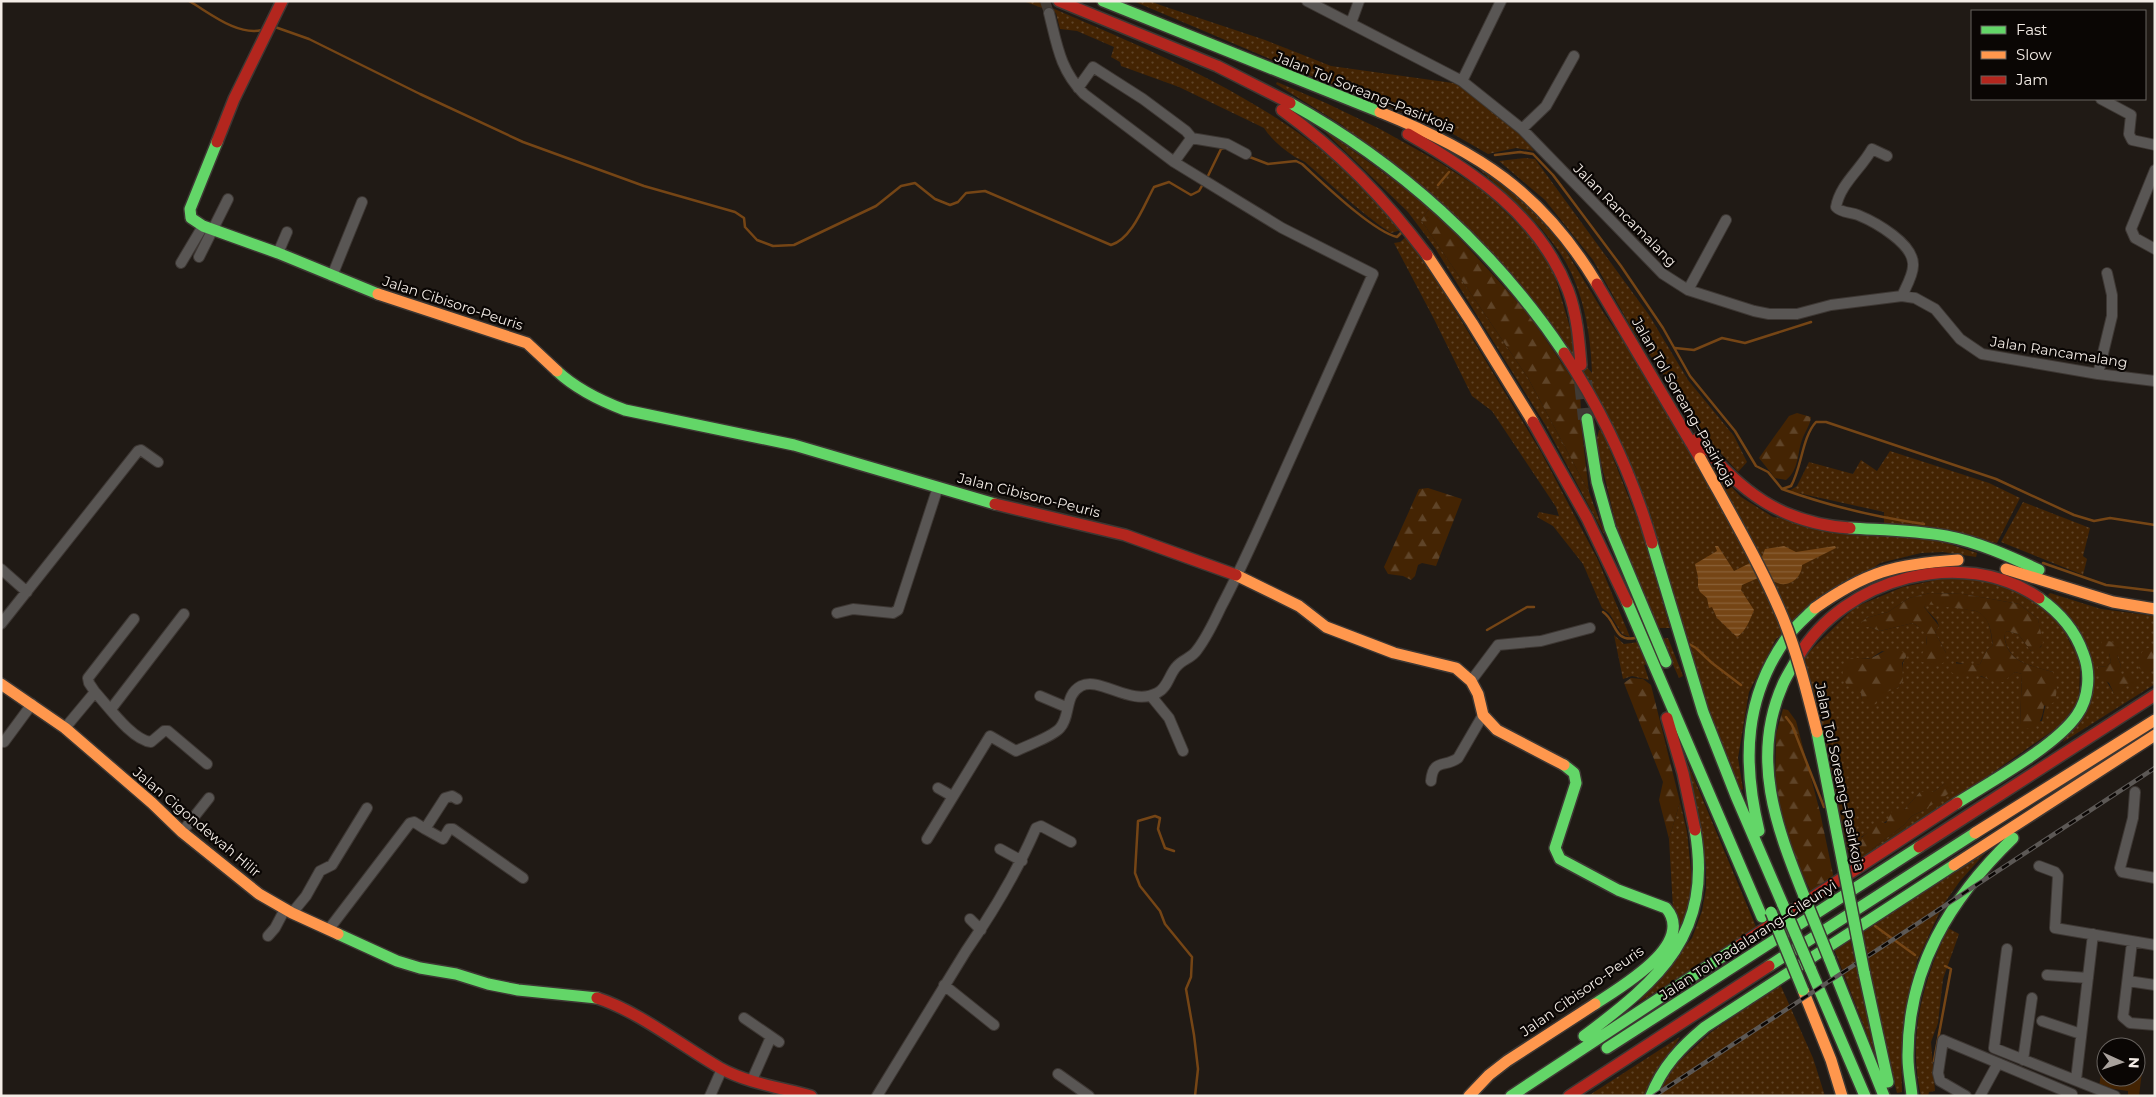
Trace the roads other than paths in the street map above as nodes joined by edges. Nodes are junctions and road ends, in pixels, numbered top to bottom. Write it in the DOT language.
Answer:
graph roads {
  1 [pos="282,1"];
  2 [pos="1059,1"];
  3 [pos="1103,1"];
  4 [pos="1307,1"];
  5 [pos="1359,1"];
  6 [pos="1501,1"];
  7 [pos="1048,13"];
  8 [pos="1351,23"];
  9 [pos="1189,55"];
  10 [pos="1574,56"];
  11 [pos="1288,77"];
  12 [pos="1462,81"];
  13 [pos="1078,88"];
  14 [pos="2103,100"];
  15 [pos="1522,129"];
  16 [pos="1191,138"];
  17 [pos="2155,145"];
  18 [pos="1246,154"];
  19 [pos="1888,156"];
  20 [pos="1174,162"];
  21 [pos="2155,170"];
  22 [pos="228,199"];
  23 [pos="362,202"];
  24 [pos="1726,220"];
  25 [pos="208,228"];
  26 [pos="287,232"];
  27 [pos="2155,249"];
  28 [pos="278,254"];
  29 [pos="199,257"];
  30 [pos="181,263"];
  31 [pos="2107,273"];
  32 [pos="332,276"];
  33 [pos="1688,290"];
  34 [pos="1902,296"];
  35 [pos="1581,365"];
  36 [pos="2098,374"];
  37 [pos="2155,380"];
  38 [pos="1587,419"];
  39 [pos="1702,453"];
  40 [pos="158,462"];
  41 [pos="938,487"];
  42 [pos="1,569"];
  43 [pos="1238,575"];
  44 [pos="27,592"];
  45 [pos="2105,600"];
  46 [pos="2155,609"];
  47 [pos="837,613"];
  48 [pos="184,614"];
  49 [pos="134,619"];
  50 [pos="1,624"];
  51 [pos="1590,628"];
  52 [pos="1661,668"];
  53 [pos="1471,681"];
  54 [pos="1,684"];
  55 [pos="1677,690"];
  56 [pos="95,692"];
  57 [pos="1040,696"];
  58 [pos="1151,696"];
  59 [pos="2155,696"];
  60 [pos="32,704"];
  61 [pos="1066,707"];
  62 [pos="111,709"];
  63 [pos="1483,715"];
  64 [pos="2155,720"];
  65 [pos="65,728"];
  66 [pos="2155,735"];
  67 [pos="4,742"];
  68 [pos="1183,751"];
  69 [pos="207,764"];
  70 [pos="2088,779"];
  71 [pos="1431,781"];
  72 [pos="938,788"];
  73 [pos="2135,792"];
  74 [pos="952,796"];
  75 [pos="209,798"];
  76 [pos="457,799"];
  77 [pos="367,808"];
  78 [pos="425,829"];
  79 [pos="182,832"];
  80 [pos="927,839"];
  81 [pos="1071,842"];
  82 [pos="1000,848"];
  83 [pos="1022,861"];
  84 [pos="2039,866"];
  85 [pos="523,878"];
  86 [pos="2155,878"];
  87 [pos="1783,905"];
  88 [pos="289,911"];
  89 [pos="1767,915"];
  90 [pos="970,919"];
  91 [pos="329,929"];
  92 [pos="981,930"];
  93 [pos="2093,934"];
  94 [pos="268,936"];
  95 [pos="2132,942"];
  96 [pos="2155,945"];
  97 [pos="2007,949"];
  98 [pos="2047,975"];
  99 [pos="2088,978"];
  100 [pos="2128,981"];
  101 [pos="2155,985"];
  102 [pos="944,986"];
  103 [pos="1799,992"];
  104 [pos="2032,998"];
  105 [pos="744,1018"];
  106 [pos="2042,1020"];
  107 [pos="994,1025"];
  108 [pos="2155,1026"];
  109 [pos="2082,1034"];
  110 [pos="1598,1054"];
  111 [pos="2023,1060"];
  112 [pos="1998,1063"];
  113 [pos="722,1069"];
  114 [pos="1058,1074"];
  115 [pos="752,1080"];
  116 [pos="2076,1080"];
  117 [pos="2072,1094"];
  118 [pos="710,1096"];
  119 [pos="811,1096"];
  120 [pos="878,1096"];
  121 [pos="1089,1096"];
  122 [pos="1469,1096"];
  123 [pos="1503,1096"];
  124 [pos="1511,1096"];
  125 [pos="1569,1096"];
  126 [pos="1651,1096"];
  127 [pos="1831,1096"];
  128 [pos="1842,1096"];
  129 [pos="1865,1096"];
  130 [pos="1884,1096"];
  131 [pos="1892,1096"];
  132 [pos="1912,1096"];
  133 [pos="1966,1096"];
  134 [pos="1980,1096"];
  135 [pos="2115,1096"];
  1 -- 25 [label="main road"];
  2 -- 9 [label="main road"];
  3 -- 11 [label="main road, Jalan Tol Soreang–Pasirkoja"];
  4 -- 8 [label="street, Jalan Rancamalang"];
  5 -- 8 [label="street"];
  6 -- 12 [label="street"];
  7 -- 13 [label="street"];
  8 -- 12 [label="street, Jalan Rancamalang"];
  9 -- 52 [label="main road"];
  9 -- 87 [label="main road"];
  10 -- 15 [label="street"];
  11 -- 35 [label="main road"];
  11 -- 39 [label="main road, Jalan Tol Soreang–Pasirkoja"];
  12 -- 15 [label="street, Jalan Rancamalang"];
  13 -- 16 [label="street"];
  13 -- 20 [label="street"];
  14 -- 17 [label="street"];
  15 -- 33 [label="street, Jalan Rancamalang"];
  16 -- 18 [label="street"];
  16 -- 20 [label="street"];
  19 -- 34 [label="street"];
  20 -- 43 [label="street"];
  21 -- 27 [label="street"];
  22 -- 25 [label="street"];
  23 -- 32 [label="street"];
  24 -- 33 [label="street"];
  25 -- 28 [label="main road, Jalan Cibisoro-Peuris"];
  25 -- 29 [label="street"];
  25 -- 30 [label="street"];
  26 -- 28 [label="street"];
  28 -- 32 [label="main road, Jalan Cibisoro-Peuris"];
  31 -- 36 [label="street"];
  32 -- 41 [label="main road, Jalan Cibisoro-Peuris"];
  33 -- 34 [label="street, Jalan Rancamalang"];
  34 -- 36 [label="street, Jalan Rancamalang"];
  36 -- 37 [label="street, Jalan Rancamalang"];
  38 -- 52 [label="main road"];
  39 -- 45 [label="main road"];
  39 -- 131 [label="main road, Jalan Tol Soreang–Pasirkoja, bridge"];
  40 -- 44 [label="street"];
  41 -- 43 [label="main road, Jalan Cibisoro-Peuris"];
  41 -- 47 [label="street"];
  42 -- 44 [label="street"];
  43 -- 53 [label="main road, Jalan Cibisoro-Peuris"];
  43 -- 58 [label="street"];
  44 -- 50 [label="street"];
  45 -- 46 [label="main road"];
  45 -- 87 [label="main road"];
  48 -- 62 [label="street"];
  49 -- 56 [label="street"];
  51 -- 53 [label="street"];
  52 -- 89 [label="main road"];
  52 -- 123 [label="main road"];
  53 -- 63 [label="main road"];
  54 -- 60 [label="main road, Jalan Cigondewah Hilir"];
  55 -- 89 [label="main road"];
  56 -- 62 [label="street"];
  56 -- 65 [label="street"];
  57 -- 61 [label="street"];
  58 -- 61 [label="street"];
  58 -- 68 [label="street"];
  59 -- 110 [label="main road, Jalan Tol Padalarang–Cileunyi"];
  60 -- 65 [label="main road, Jalan Cigondewah Hilir"];
  60 -- 67 [label="street"];
  61 -- 74 [label="street"];
  62 -- 69 [label="street"];
  63 -- 71 [label="street"];
  63 -- 122 [label="main road, Jalan Cibisoro-Peuris"];
  64 -- 125 [label="main road"];
  65 -- 79 [label="main road, Jalan Cigondewah Hilir"];
  66 -- 70 [label="main road"];
  70 -- 126 [label="main road"];
  70 -- 132 [label="main road"];
  72 -- 74 [label="street"];
  73 -- 86 [label="street"];
  74 -- 80 [label="street"];
  75 -- 79 [label="street"];
  76 -- 78 [label="street"];
  77 -- 88 [label="street"];
  78 -- 85 [label="street"];
  78 -- 91 [label="street"];
  79 -- 88 [label="main road, Jalan Cigondewah Hilir"];
  81 -- 83 [label="street"];
  82 -- 83 [label="street"];
  83 -- 92 [label="street"];
  84 -- 93 [label="street"];
  87 -- 129 [label="main road, bridge"];
  88 -- 91 [label="main road, Jalan Cigondewah Hilir"];
  88 -- 94 [label="street"];
  89 -- 103 [label="main road"];
  90 -- 92 [label="street"];
  91 -- 113 [label="main road, Jalan Cigondewah Hilir"];
  92 -- 102 [label="street"];
  93 -- 95 [label="street"];
  93 -- 99 [label="street"];
  95 -- 96 [label="street"];
  95 -- 100 [label="street"];
  97 -- 111 [label="street"];
  98 -- 99 [label="street"];
  99 -- 109 [label="street"];
  100 -- 101 [label="street"];
  100 -- 108 [label="street"];
  102 -- 107 [label="street"];
  102 -- 120 [label="street"];
  103 -- 127 [label="main road"];
  103 -- 128 [label="main road"];
  104 -- 111 [label="street"];
  105 -- 115 [label="street"];
  106 -- 109 [label="street"];
  109 -- 116 [label="street"];
  111 -- 116 [label="street"];
  112 -- 117 [label="street"];
  112 -- 133 [label="street"];
  112 -- 134 [label="street"];
  113 -- 115 [label="main road, Jalan Cigondewah Hilir"];
  113 -- 118 [label="street"];
  114 -- 121 [label="street"];
  115 -- 119 [label="main road, Jalan Cigondewah Hilir"];
  116 -- 135 [label="street"];
  124 -- 130 [label="main road, bridge"];
}
